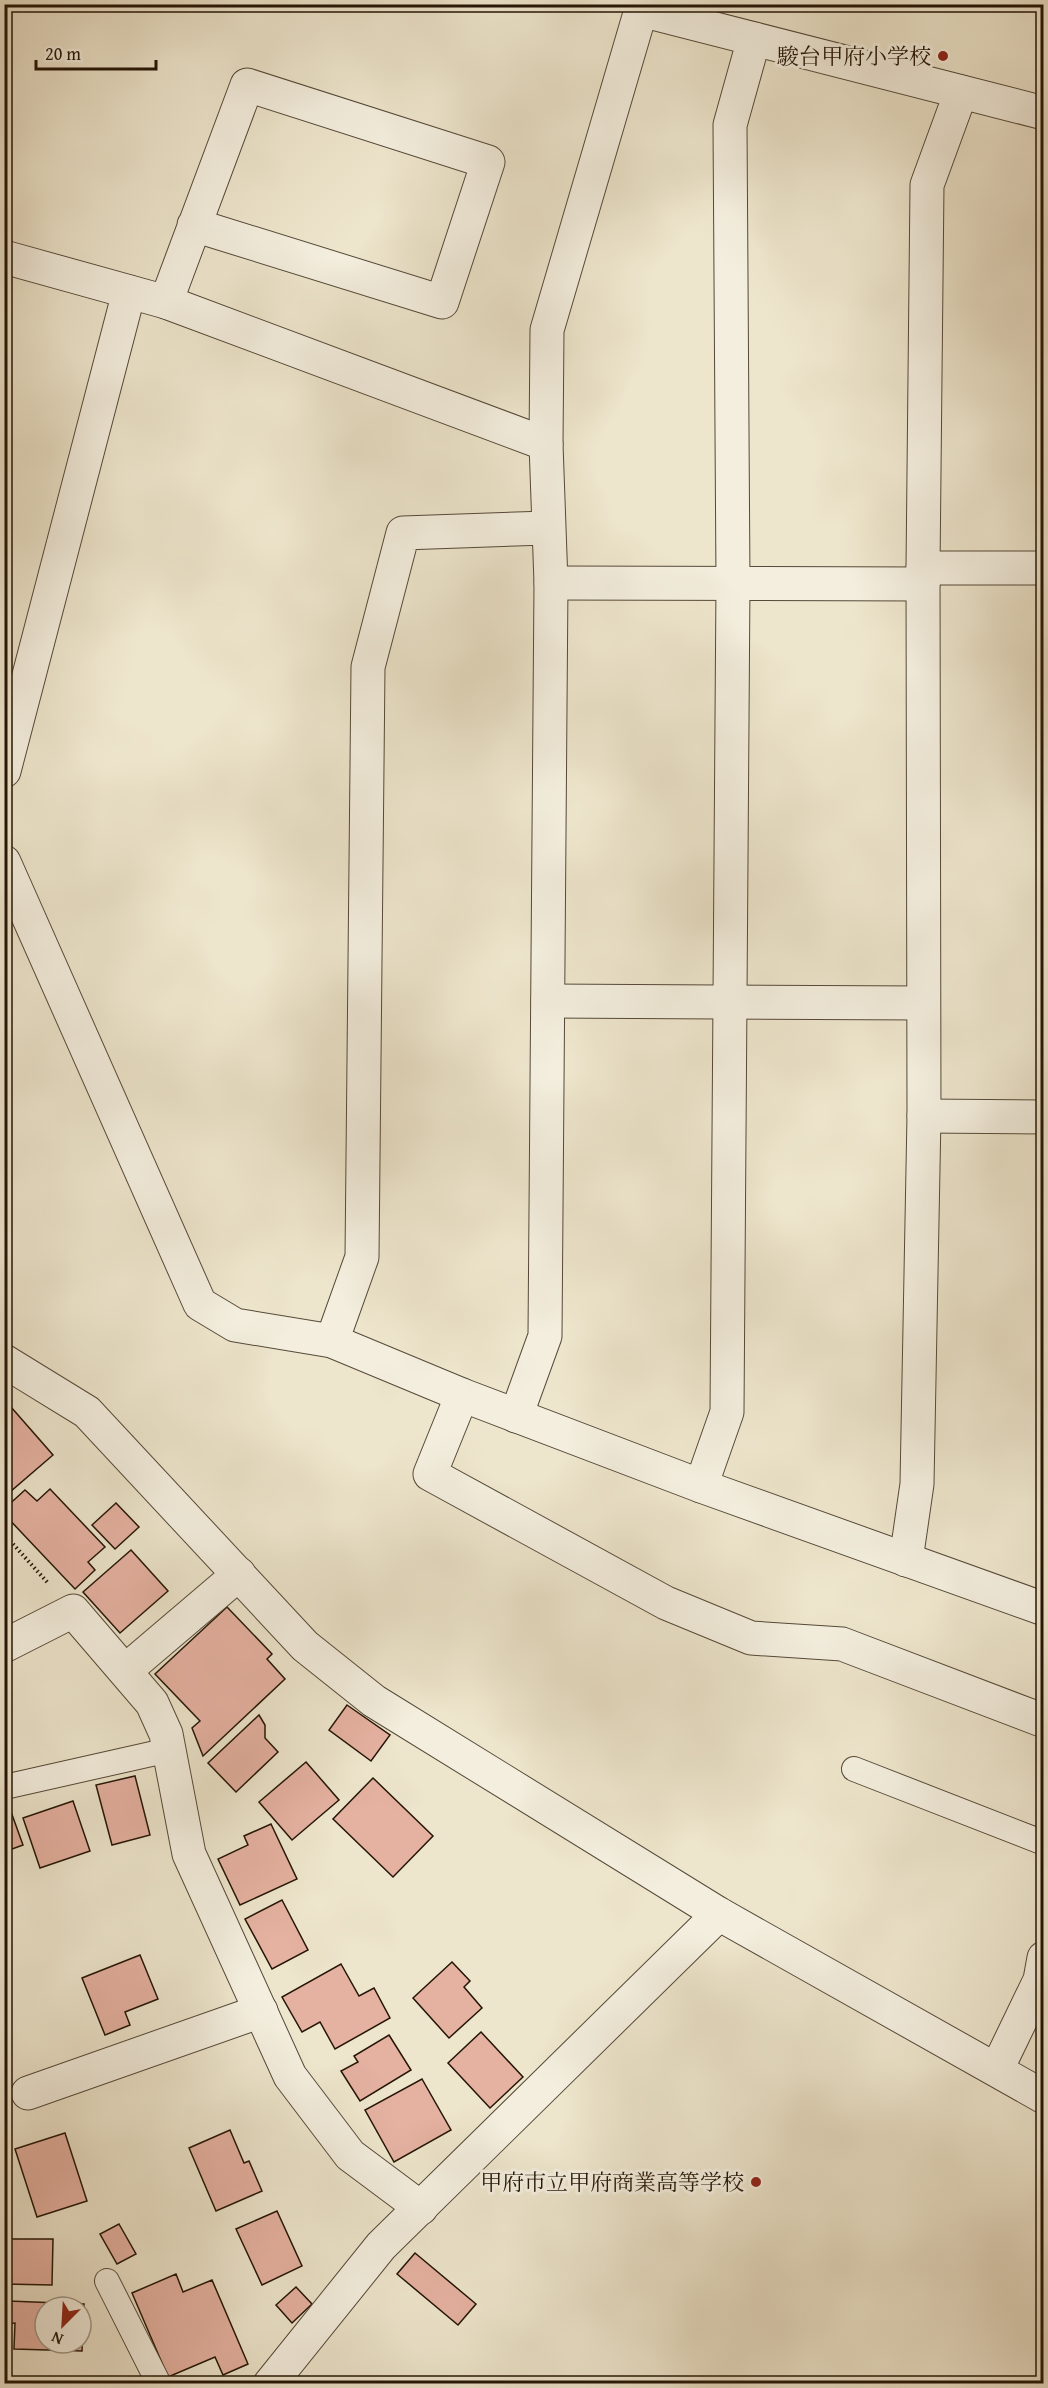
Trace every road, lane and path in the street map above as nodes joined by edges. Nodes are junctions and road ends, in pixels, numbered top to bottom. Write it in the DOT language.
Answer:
graph roads {
  1 [pos="754,39"];
  2 [pos="961,92"];
  3 [pos="1044,113"];
  4 [pos="194,225"];
  5 [pos="4,257"];
  6 [pos="129,292"];
  7 [pos="166,302"];
  8 [pos="546,444"];
  9 [pos="547,528"];
  10 [pos="1044,568"];
  11 [pos="923,576"];
  12 [pos="733,582"];
  13 [pos="551,583"];
  14 [pos="4,771"];
  15 [pos="4,862"];
  16 [pos="548,1001"];
  17 [pos="729,1003"];
  18 [pos="923,1003"];
  19 [pos="924,1116"];
  20 [pos="1044,1117"];
  21 [pos="332,1341"];
  22 [pos="4,1361"];
  23 [pos="462,1395"];
  24 [pos="516,1416"];
  25 [pos="701,1486"];
  26 [pos="4,1534"];
  27 [pos="906,1560"];
  28 [pos="239,1574"];
  29 [pos="1044,1610"];
  30 [pos="73,1611"];
  31 [pos="4,1646"];
  32 [pos="124,1671"];
  33 [pos="1044,1721"];
  34 [pos="169,1750"];
  35 [pos="854,1769"];
  36 [pos="9,1786"];
  37 [pos="1044,1843"];
  38 [pos="719,1914"];
  39 [pos="1044,1958"];
  40 [pos="261,2011"];
  41 [pos="997,2069"];
  42 [pos="28,2093"];
  43 [pos="1044,2097"];
  44 [pos="421,2208"];
  45 [pos="107,2281"];
  46 [pos="159,2384"];
  47 [pos="270,2384"];
  1 -- 2 [label="street"];
  1 -- 8 [label="street"];
  1 -- 12 [label="street"];
  2 -- 3 [label="street"];
  2 -- 11 [label="street"];
  4 -- 4 [label="street"];
  4 -- 7 [label="street"];
  5 -- 6 [label="street"];
  6 -- 7 [label="street"];
  6 -- 14 [label="street"];
  7 -- 8 [label="street"];
  8 -- 9 [label="street"];
  9 -- 13 [label="street"];
  9 -- 21 [label="street"];
  10 -- 11 [label="street"];
  11 -- 12 [label="street"];
  11 -- 18 [label="street"];
  12 -- 13 [label="street"];
  12 -- 17 [label="street"];
  13 -- 16 [label="street"];
  15 -- 21 [label="street"];
  16 -- 17 [label="street"];
  16 -- 24 [label="street"];
  17 -- 18 [label="street"];
  17 -- 25 [label="street"];
  18 -- 19 [label="street"];
  19 -- 20 [label="street"];
  19 -- 27 [label="street"];
  21 -- 23 [label="street"];
  22 -- 28 [label="street"];
  23 -- 24 [label="street"];
  23 -- 33 [label="street"];
  24 -- 25 [label="street"];
  25 -- 27 [label="street"];
  26 -- 30 [label="path"];
  27 -- 29 [label="street"];
  28 -- 32 [label="street"];
  28 -- 38 [label="street"];
  30 -- 31 [label="street"];
  30 -- 32 [label="street"];
  32 -- 34 [label="street"];
  34 -- 36 [label="lane"];
  34 -- 40 [label="street"];
  35 -- 37 [label="lane"];
  38 -- 41 [label="street"];
  38 -- 44 [label="street"];
  39 -- 41 [label="street"];
  40 -- 42 [label="street"];
  40 -- 44 [label="street"];
  41 -- 43 [label="street"];
  44 -- 47 [label="street"];
  45 -- 46 [label="lane"];
}
